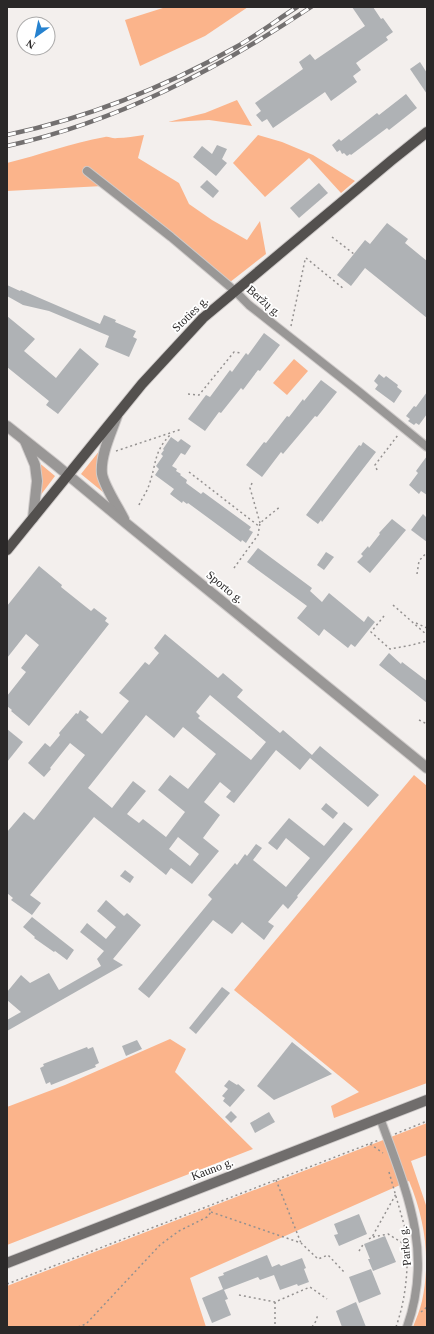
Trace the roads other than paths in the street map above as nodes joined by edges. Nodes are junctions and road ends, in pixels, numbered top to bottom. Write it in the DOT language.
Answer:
graph roads {
  1 [pos="427,132"];
  2 [pos="87,171"];
  3 [pos="235,291"];
  4 [pos="117,414"];
  5 [pos="7,426"];
  6 [pos="24,439"];
  7 [pos="427,446"];
  8 [pos="68,474"];
  9 [pos="33,518"];
  10 [pos="127,524"];
  11 [pos="7,550"];
  12 [pos="427,768"];
  13 [pos="427,1100"];
  14 [pos="380,1118"];
  15 [pos="7,1263"];
  16 [pos="407,1327"];
  1 -- 3 [label="main road, Stoties g."];
  2 -- 3 [label="street, Beržų g."];
  3 -- 4 [label="main road, Stoties g."];
  3 -- 7 [label="street, Beržų g."];
  4 -- 8 [label="main road, Stoties g."];
  4 -- 10 [label="street"];
  5 -- 6 [label="street, Sporto g."];
  6 -- 8 [label="street, Sporto g."];
  6 -- 9 [label="street"];
  8 -- 9 [label="main road, Stoties g."];
  8 -- 10 [label="street, Sporto g."];
  9 -- 11 [label="main road, Stoties g."];
  10 -- 12 [label="street, Sporto g."];
  13 -- 14 [label="main road, Kauno g."];
  14 -- 15 [label="main road, Kauno g."];
  14 -- 16 [label="street, Parko g."];
}
